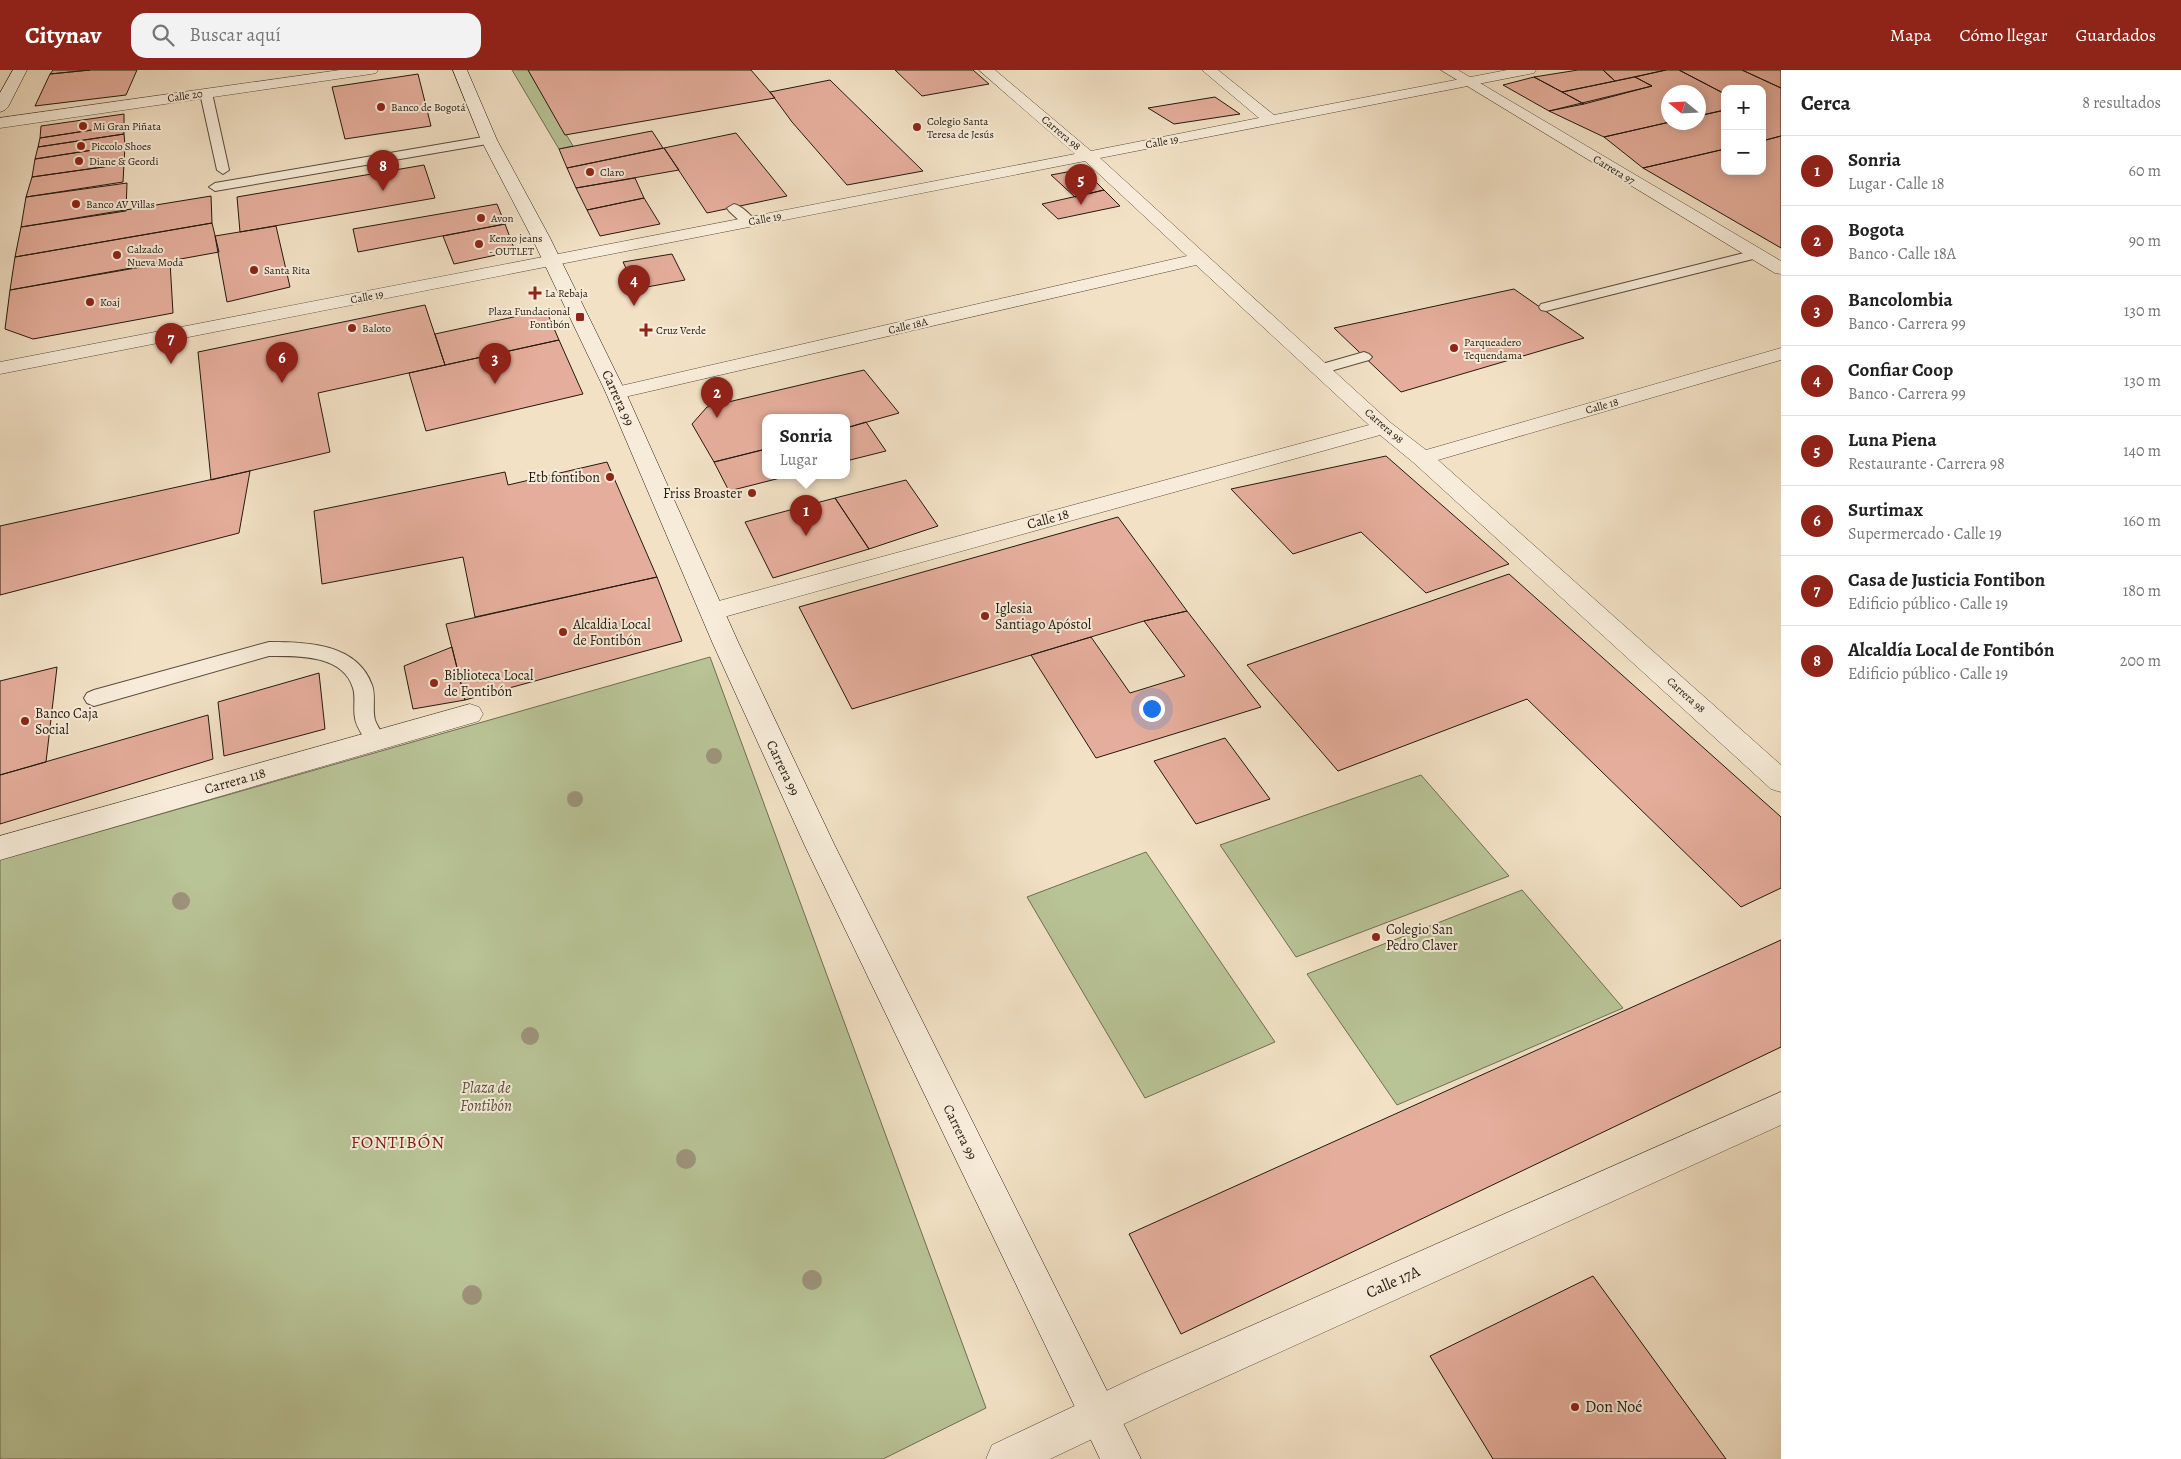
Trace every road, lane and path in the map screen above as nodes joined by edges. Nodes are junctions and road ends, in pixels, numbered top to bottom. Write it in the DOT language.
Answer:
graph roads {
  1 [pos="20,70"];
  2 [pos="371,70"];
  3 [pos="460,70"];
  4 [pos="986,70"];
  5 [pos="1209,70"];
  6 [pos="1448,70"];
  7 [pos="1529,70"];
  8 [pos="1467,82"];
  9 [pos="206,93"];
  10 [pos="0,108"];
  11 [pos="1271,120"];
  12 [pos="0,123"];
  13 [pos="489,140"];
  14 [pos="1088,156"];
  15 [pos="223,170"];
  16 [pos="216,187"];
  17 [pos="734,208"];
  18 [pos="749,222"];
  19 [pos="1756,254"];
  20 [pos="1199,259"];
  21 [pos="552,260"];
  22 [pos="1781,269"];
  23 [pos="1546,307"];
  24 [pos="1781,354"];
  25 [pos="1364,356"];
  26 [pos="0,368"];
  27 [pos="1320,369"];
  28 [pos="616,393"];
  29 [pos="1384,427"];
  30 [pos="1422,458"];
  31 [pos="713,611"];
  32 [pos="94,698"];
  33 [pos="470,714"];
  34 [pos="376,740"];
  35 [pos="1781,781"];
  36 [pos="0,848"];
  37 [pos="1781,1108"];
  38 [pos="1100,1414"];
  39 [pos="1006,1459"];
  40 [pos="1121,1459"];
  1 -- 10 [label="street"];
  2 -- 9 [label="street, Calle 20"];
  3 -- 13 [label="street, Carrera 99"];
  4 -- 14 [label="street, Carrera 98"];
  5 -- 11 [label="street"];
  6 -- 8 [label="street, Carrera 97"];
  7 -- 8 [label="street, Calle 19"];
  8 -- 11 [label="street, Calle 19"];
  8 -- 19 [label="street, Carrera 97"];
  9 -- 12 [label="street, Calle 20"];
  9 -- 15 [label="lane"];
  11 -- 14 [label="street, Calle 19"];
  13 -- 16 [label="lane"];
  13 -- 21 [label="street, Carrera 99"];
  14 -- 18 [label="street, Calle 19"];
  14 -- 20 [label="street, Carrera 98"];
  17 -- 18 [label="lane"];
  18 -- 21 [label="street, Calle 19"];
  19 -- 22 [label="street, Carrera 97"];
  19 -- 23 [label="lane"];
  20 -- 27 [label="street, Carrera 98"];
  20 -- 28 [label="street, Calle 18A"];
  21 -- 26 [label="street, Calle 19"];
  21 -- 28 [label="street, Carrera 99"];
  24 -- 30 [label="street, Calle 18"];
  25 -- 27 [label="lane"];
  27 -- 29 [label="street, Carrera 98"];
  28 -- 31 [label="street, Carrera 99"];
  29 -- 30 [label="street, Carrera 98"];
  29 -- 31 [label="street, Calle 18"];
  30 -- 35 [label="street, Carrera 98"];
  31 -- 38 [label="street, Carrera 99"];
  32 -- 34 [label="lane"];
  33 -- 34 [label="street, Carrera 118"];
  34 -- 36 [label="street, Carrera 118"];
  37 -- 38 [label="street, Calle 17A"];
  38 -- 39 [label="street, Calle 17A"];
  38 -- 40 [label="street, Carrera 99"];
}
